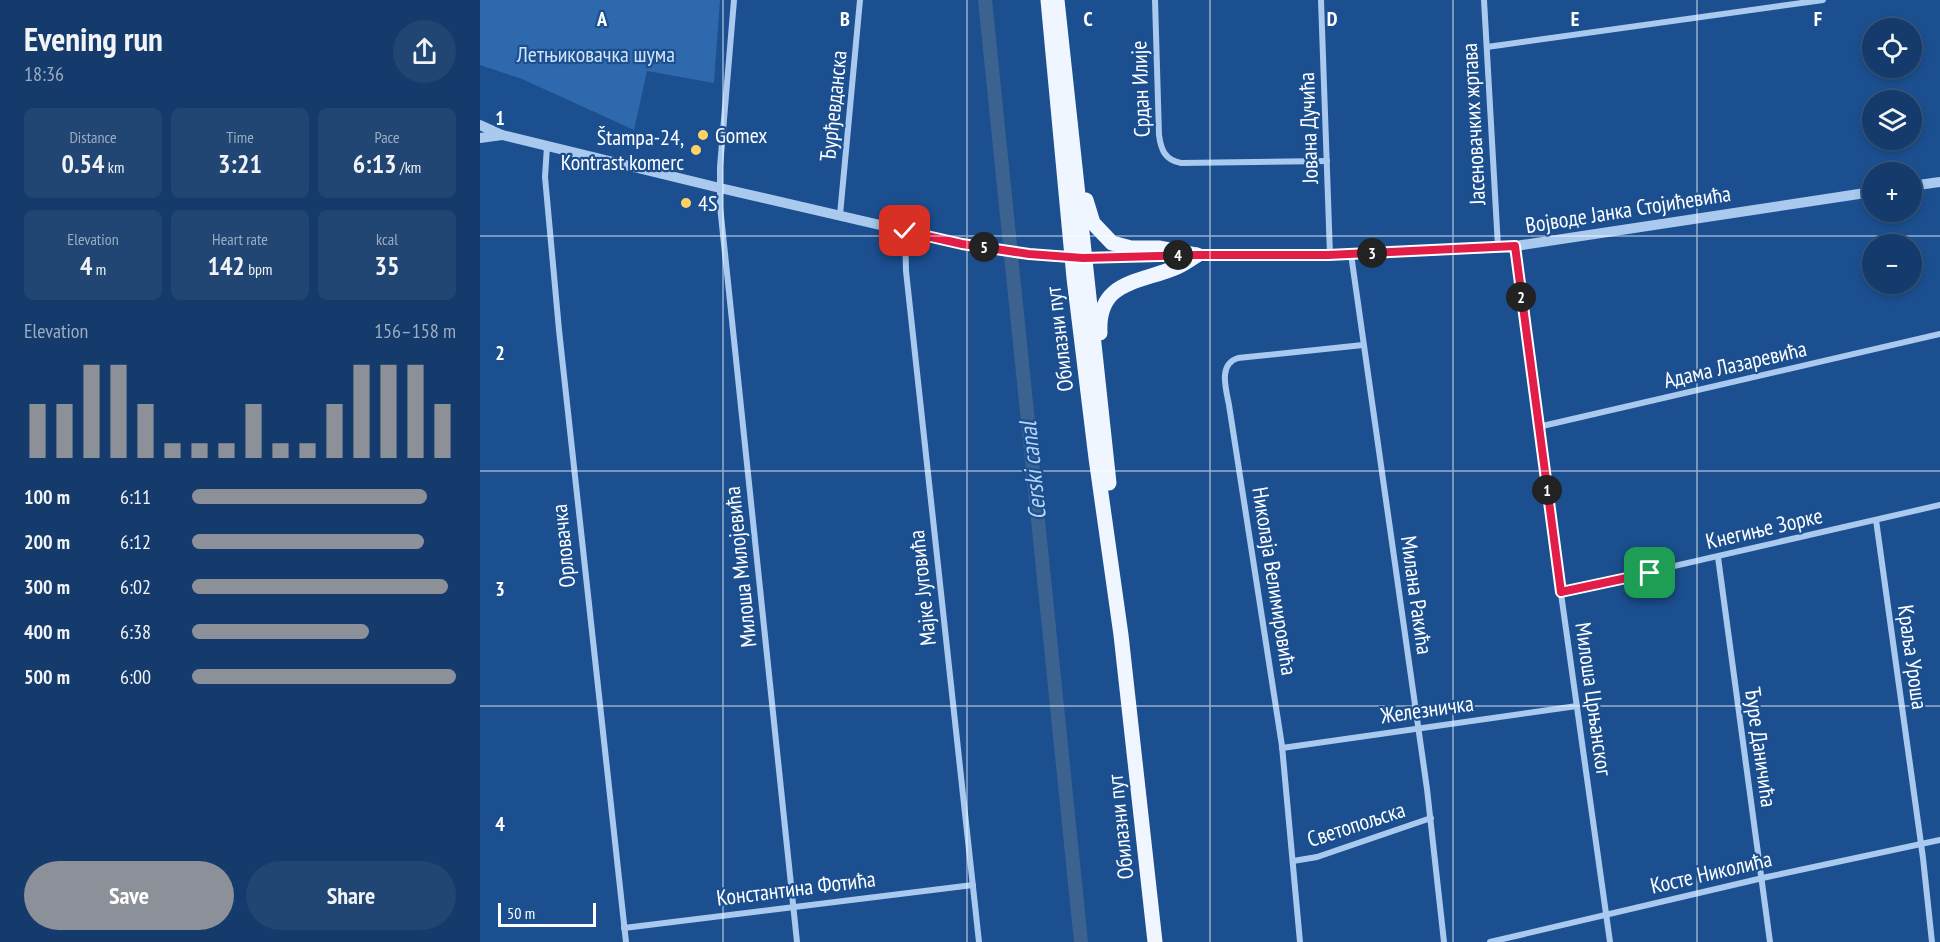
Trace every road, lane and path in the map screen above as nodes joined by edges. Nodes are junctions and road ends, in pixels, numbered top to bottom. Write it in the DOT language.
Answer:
graph roads {
  1 [pos="734,0"];
  2 [pos="860,0"];
  3 [pos="1048,0"];
  4 [pos="1058,0"];
  5 [pos="1155,0"];
  6 [pos="1321,0"];
  7 [pos="1485,0"];
  8 [pos="1823,0"];
  9 [pos="1487,47"];
  10 [pos="480,125"];
  11 [pos="502,135"];
  12 [pos="480,138"];
  13 [pos="547,146"];
  14 [pos="1327,161"];
  15 [pos="1940,182"];
  16 [pos="1922,184"];
  17 [pos="720,189"];
  18 [pos="1862,194"];
  19 [pos="840,215"];
  20 [pos="905,231"];
  21 [pos="1515,246"];
  22 [pos="1498,247"];
  23 [pos="1351,254"];
  24 [pos="1197,255"];
  25 [pos="1330,255"];
  26 [pos="1078,257"];
  27 [pos="1940,334"];
  28 [pos="1364,345"];
  29 [pos="1538,427"];
  30 [pos="1109,482"];
  31 [pos="1940,505"];
  32 [pos="1876,520"];
  33 [pos="1718,557"];
  34 [pos="1561,592"];
  35 [pos="1122,635"];
  36 [pos="1577,706"];
  37 [pos="1418,728"];
  38 [pos="1282,748"];
  39 [pos="1431,818"];
  40 [pos="1940,840"];
  41 [pos="1920,843"];
  42 [pos="1293,861"];
  43 [pos="1761,879"];
  44 [pos="973,885"];
  45 [pos="793,907"];
  46 [pos="1606,915"];
  47 [pos="624,928"];
  48 [pos="626,942"];
  49 [pos="797,942"];
  50 [pos="980,942"];
  51 [pos="1155,942"];
  52 [pos="1300,942"];
  53 [pos="1444,942"];
  54 [pos="1490,942"];
  55 [pos="1610,942"];
  56 [pos="1770,942"];
  57 [pos="1932,942"];
  1 -- 17 [label="street, Милоша Милојевића"];
  2 -- 19 [label="street, Ђурђевданска"];
  3 -- 26 [label="main road, Обилазни пут"];
  4 -- 24 [label="main road"];
  4 -- 26 [label="main road, Обилазни пут"];
  5 -- 14 [label="street, Срдан Илије"];
  6 -- 14 [label="street, Јована Дучића"];
  7 -- 9 [label="street, Јасеновачких жртава"];
  8 -- 9 [label="street"];
  9 -- 22 [label="street, Јасеновачких жртава"];
  10 -- 11 [label="street, Војводе Јанка Стојићевића"];
  11 -- 12 [label="street, Војводе Јанка Стојићевића"];
  11 -- 13 [label="street, Војводе Јанка Стојићевића"];
  13 -- 17 [label="street, Војводе Јанка Стојићевића"];
  13 -- 47 [label="street, Орловачка"];
  14 -- 25 [label="street, Јована Дучића"];
  15 -- 16 [label="street"];
  17 -- 19 [label="street, Војводе Јанка Стојићевића"];
  17 -- 45 [label="street, Милоша Милојевића"];
  18 -- 21 [label="street, Војводе Јанка Стојићевића"];
  19 -- 20 [label="street, Војводе Јанка Стојићевића"];
  20 -- 26 [label="street, Војводе Јанка Стојићевића"];
  20 -- 44 [label="street, Мајке Југовића"];
  21 -- 22 [label="street, Војводе Јанка Стојићевића"];
  21 -- 29 [label="street, Милоша Црњанског"];
  22 -- 23 [label="street, Војводе Јанка Стојићевића"];
  23 -- 25 [label="street, Војводе Јанка Стојићевића"];
  23 -- 28 [label="street, Милана Ракића"];
  24 -- 25 [label="street, Војводе Јанка Стојићевића"];
  24 -- 26 [label="street, Војводе Јанка Стојићевића"];
  24 -- 30 [label="main road"];
  26 -- 30 [label="main road, Обилазни пут"];
  26 -- 35 [label="main road, Обилазни пут"];
  27 -- 29 [label="street, Адама Лазаревића"];
  28 -- 37 [label="street, Милана Ракића"];
  28 -- 38 [label="street, Николаја Велимировића"];
  29 -- 34 [label="street, Милоша Црњанског"];
  30 -- 35 [label="main road, Обилазни пут"];
  31 -- 32 [label="street, Кнегиње Зорке"];
  32 -- 33 [label="street, Кнегиње Зорке"];
  32 -- 41 [label="street, Краља Уроша"];
  33 -- 34 [label="street, Кнегиње Зорке"];
  33 -- 43 [label="street, Ђуре Даничића"];
  34 -- 36 [label="street, Милоша Црњанског"];
  35 -- 51 [label="main road, Обилазни пут"];
  36 -- 37 [label="street, Железничка"];
  36 -- 46 [label="street, Милоша Црњанског"];
  37 -- 38 [label="street, Железничка"];
  37 -- 39 [label="street, Милана Ракића"];
  38 -- 42 [label="street, Николаја Велимировића"];
  39 -- 42 [label="street, Светопољска"];
  39 -- 53 [label="street, Милана Ракића"];
  40 -- 41 [label="street, Косте Николића"];
  41 -- 43 [label="street, Косте Николића"];
  41 -- 57 [label="street, Краља Уроша"];
  42 -- 52 [label="street, Николаја Велимировића"];
  43 -- 46 [label="street, Косте Николића"];
  43 -- 56 [label="street, Ђуре Даничића"];
  44 -- 45 [label="street, Константина Фотића"];
  44 -- 50 [label="street, Мајке Југовића"];
  45 -- 47 [label="street, Константина Фотића"];
  45 -- 49 [label="street, Милоша Милојевића"];
  46 -- 54 [label="street, Косте Николића"];
  46 -- 55 [label="street, Милоша Црњанског"];
  47 -- 48 [label="street, Орловачка"];
}
